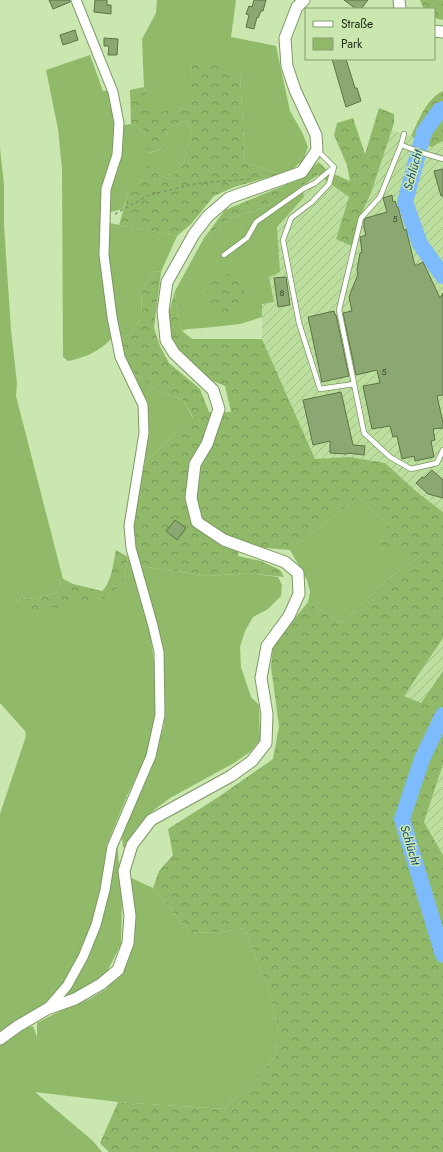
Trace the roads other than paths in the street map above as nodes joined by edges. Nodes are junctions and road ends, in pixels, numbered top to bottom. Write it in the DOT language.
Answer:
graph roads {
  1 [pos="76,0"];
  2 [pos="304,0"];
  3 [pos="404,134"];
  4 [pos="401,145"];
  5 [pos="317,150"];
  6 [pos="443,158"];
  7 [pos="334,167"];
  8 [pos="224,255"];
  9 [pos="354,384"];
  10 [pos="443,450"];
  11 [pos="47,1009"];
  12 [pos="0,1039"];
  1 -- 11 [label="street"];
  2 -- 5 [label="street"];
  3 -- 4 [label="lane"];
  4 -- 6 [label="lane"];
  4 -- 9 [label="lane"];
  5 -- 7 [label="lane"];
  5 -- 11 [label="street"];
  7 -- 8 [label="lane"];
  7 -- 9 [label="lane"];
  9 -- 10 [label="lane"];
  11 -- 12 [label="street"];
}
